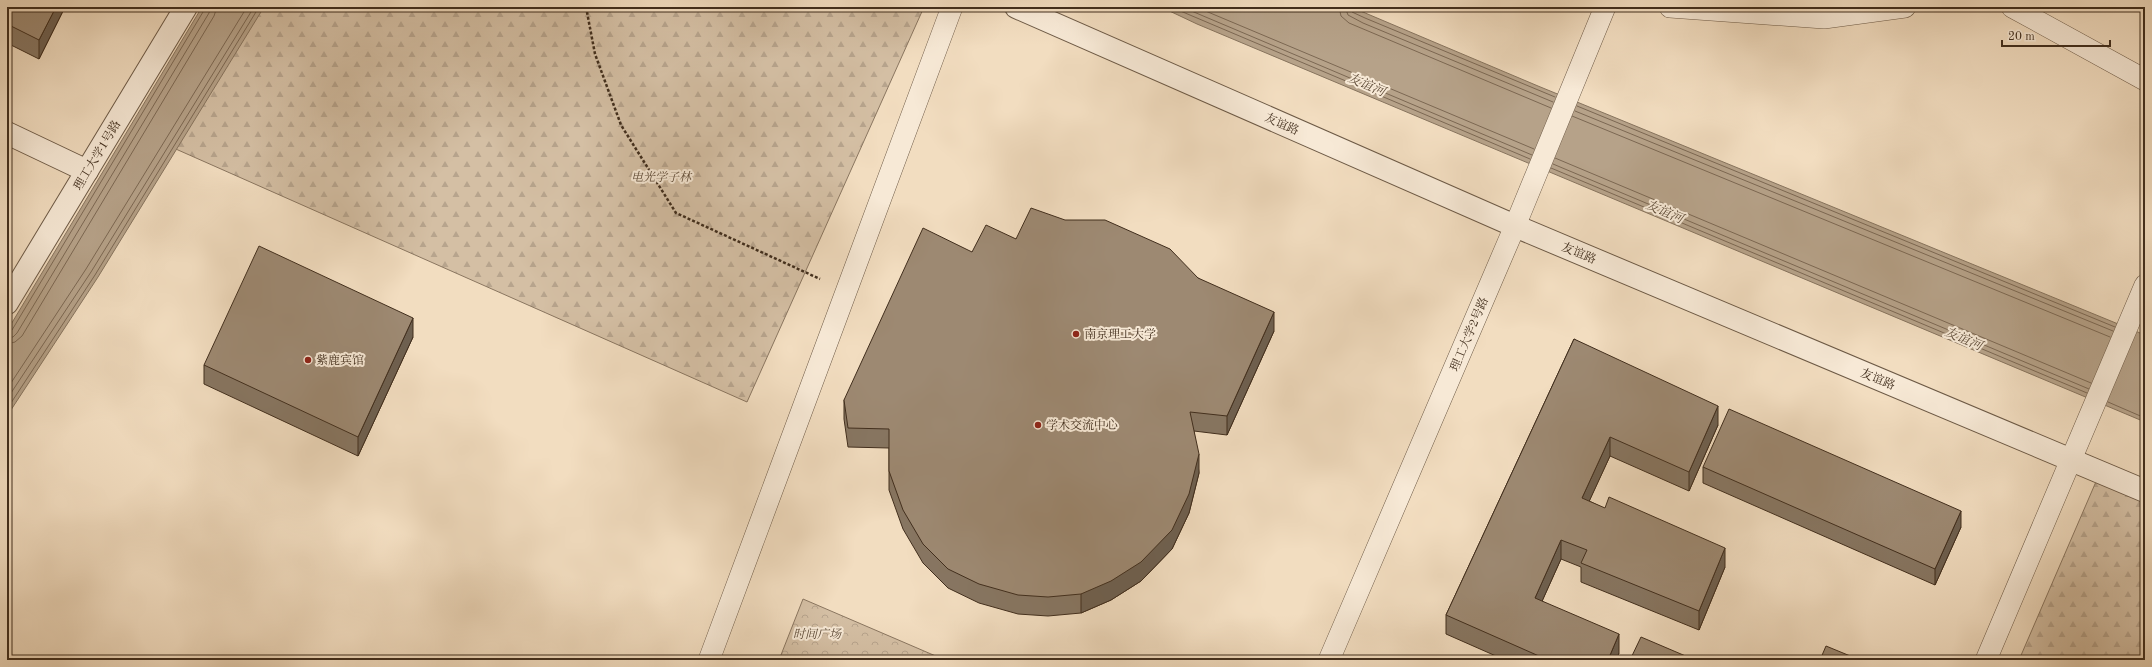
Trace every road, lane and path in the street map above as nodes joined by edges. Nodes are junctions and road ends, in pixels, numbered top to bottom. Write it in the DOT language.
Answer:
graph roads {
  1 [pos="186,7"];
  2 [pos="586,7"];
  3 [pos="952,7"];
  4 [pos="1016,7"];
  5 [pos="1605,7"];
  6 [pos="1670,7"];
  7 [pos="1905,7"];
  8 [pos="2012,7"];
  9 [pos="2145,80"];
  10 [pos="7,133"];
  11 [pos="87,171"];
  12 [pos="1515,226"];
  13 [pos="2145,286"];
  14 [pos="846,291"];
  15 [pos="7,303"];
  16 [pos="2070,460"];
  17 [pos="2145,491"];
  18 [pos="709,660"];
  19 [pos="1329,660"];
  20 [pos="1986,660"];
  1 -- 11 [label="street, 理工大学1号路"];
  2 -- 14 [label="path"];
  3 -- 14 [label="lane"];
  4 -- 12 [label="street, 友谊路"];
  5 -- 12 [label="lane, 理工大学2号路"];
  6 -- 7 [label="lane"];
  8 -- 9 [label="lane"];
  10 -- 11 [label="street"];
  11 -- 15 [label="street, 理工大学1号路"];
  12 -- 16 [label="street, 友谊路"];
  12 -- 19 [label="lane, 理工大学2号路"];
  13 -- 16 [label="lane"];
  14 -- 18 [label="lane"];
  16 -- 17 [label="street, 友谊路"];
  16 -- 20 [label="lane"];
}
